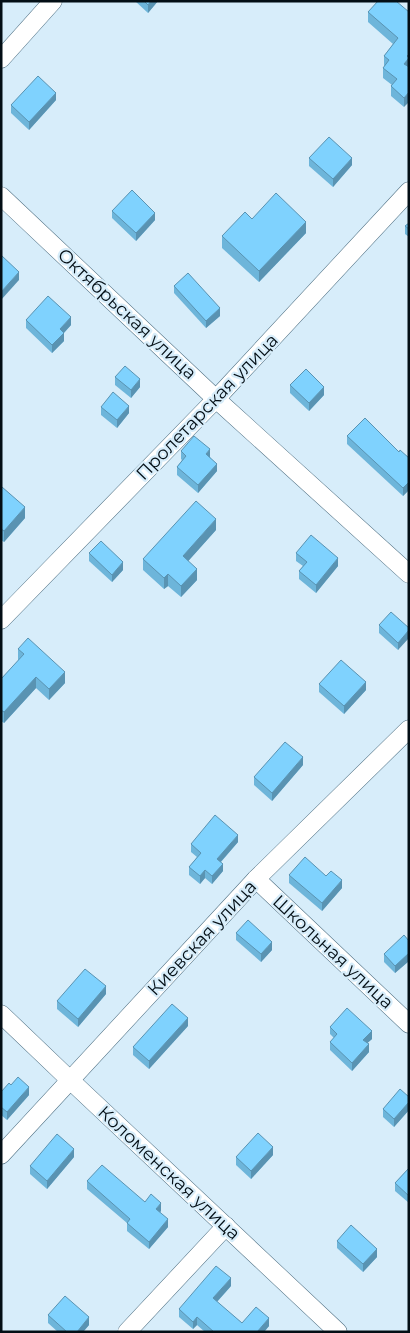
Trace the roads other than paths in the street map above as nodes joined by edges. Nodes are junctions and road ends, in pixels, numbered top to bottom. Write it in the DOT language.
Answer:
graph roads {
  1 [pos="53,1"];
  2 [pos="1,59"];
  3 [pos="409,191"];
  4 [pos="1,196"];
  5 [pos="216,399"];
  6 [pos="409,574"];
  7 [pos="1,620"];
  8 [pos="409,728"];
  9 [pos="256,879"];
  10 [pos="1,1014"];
  11 [pos="409,1024"];
  12 [pos="70,1080"];
  13 [pos="1,1155"];
  14 [pos="226,1226"];
  15 [pos="127,1332"];
  16 [pos="338,1332"];
  1 -- 2 [label="street"];
  3 -- 5 [label="street, Пролетарская улица"];
  4 -- 5 [label="street, Октябрьская улица"];
  5 -- 6 [label="street, Октябрьская улица"];
  5 -- 7 [label="street, Пролетарская улица"];
  8 -- 9 [label="street, Киевская улица"];
  9 -- 11 [label="street, Школьная улица"];
  9 -- 12 [label="street, Киевская улица"];
  10 -- 12 [label="street, Коломенская улица"];
  12 -- 13 [label="street, Киевская улица"];
  12 -- 14 [label="street, Коломенская улица"];
  14 -- 15 [label="street"];
  14 -- 16 [label="street, Коломенская улица"];
}
